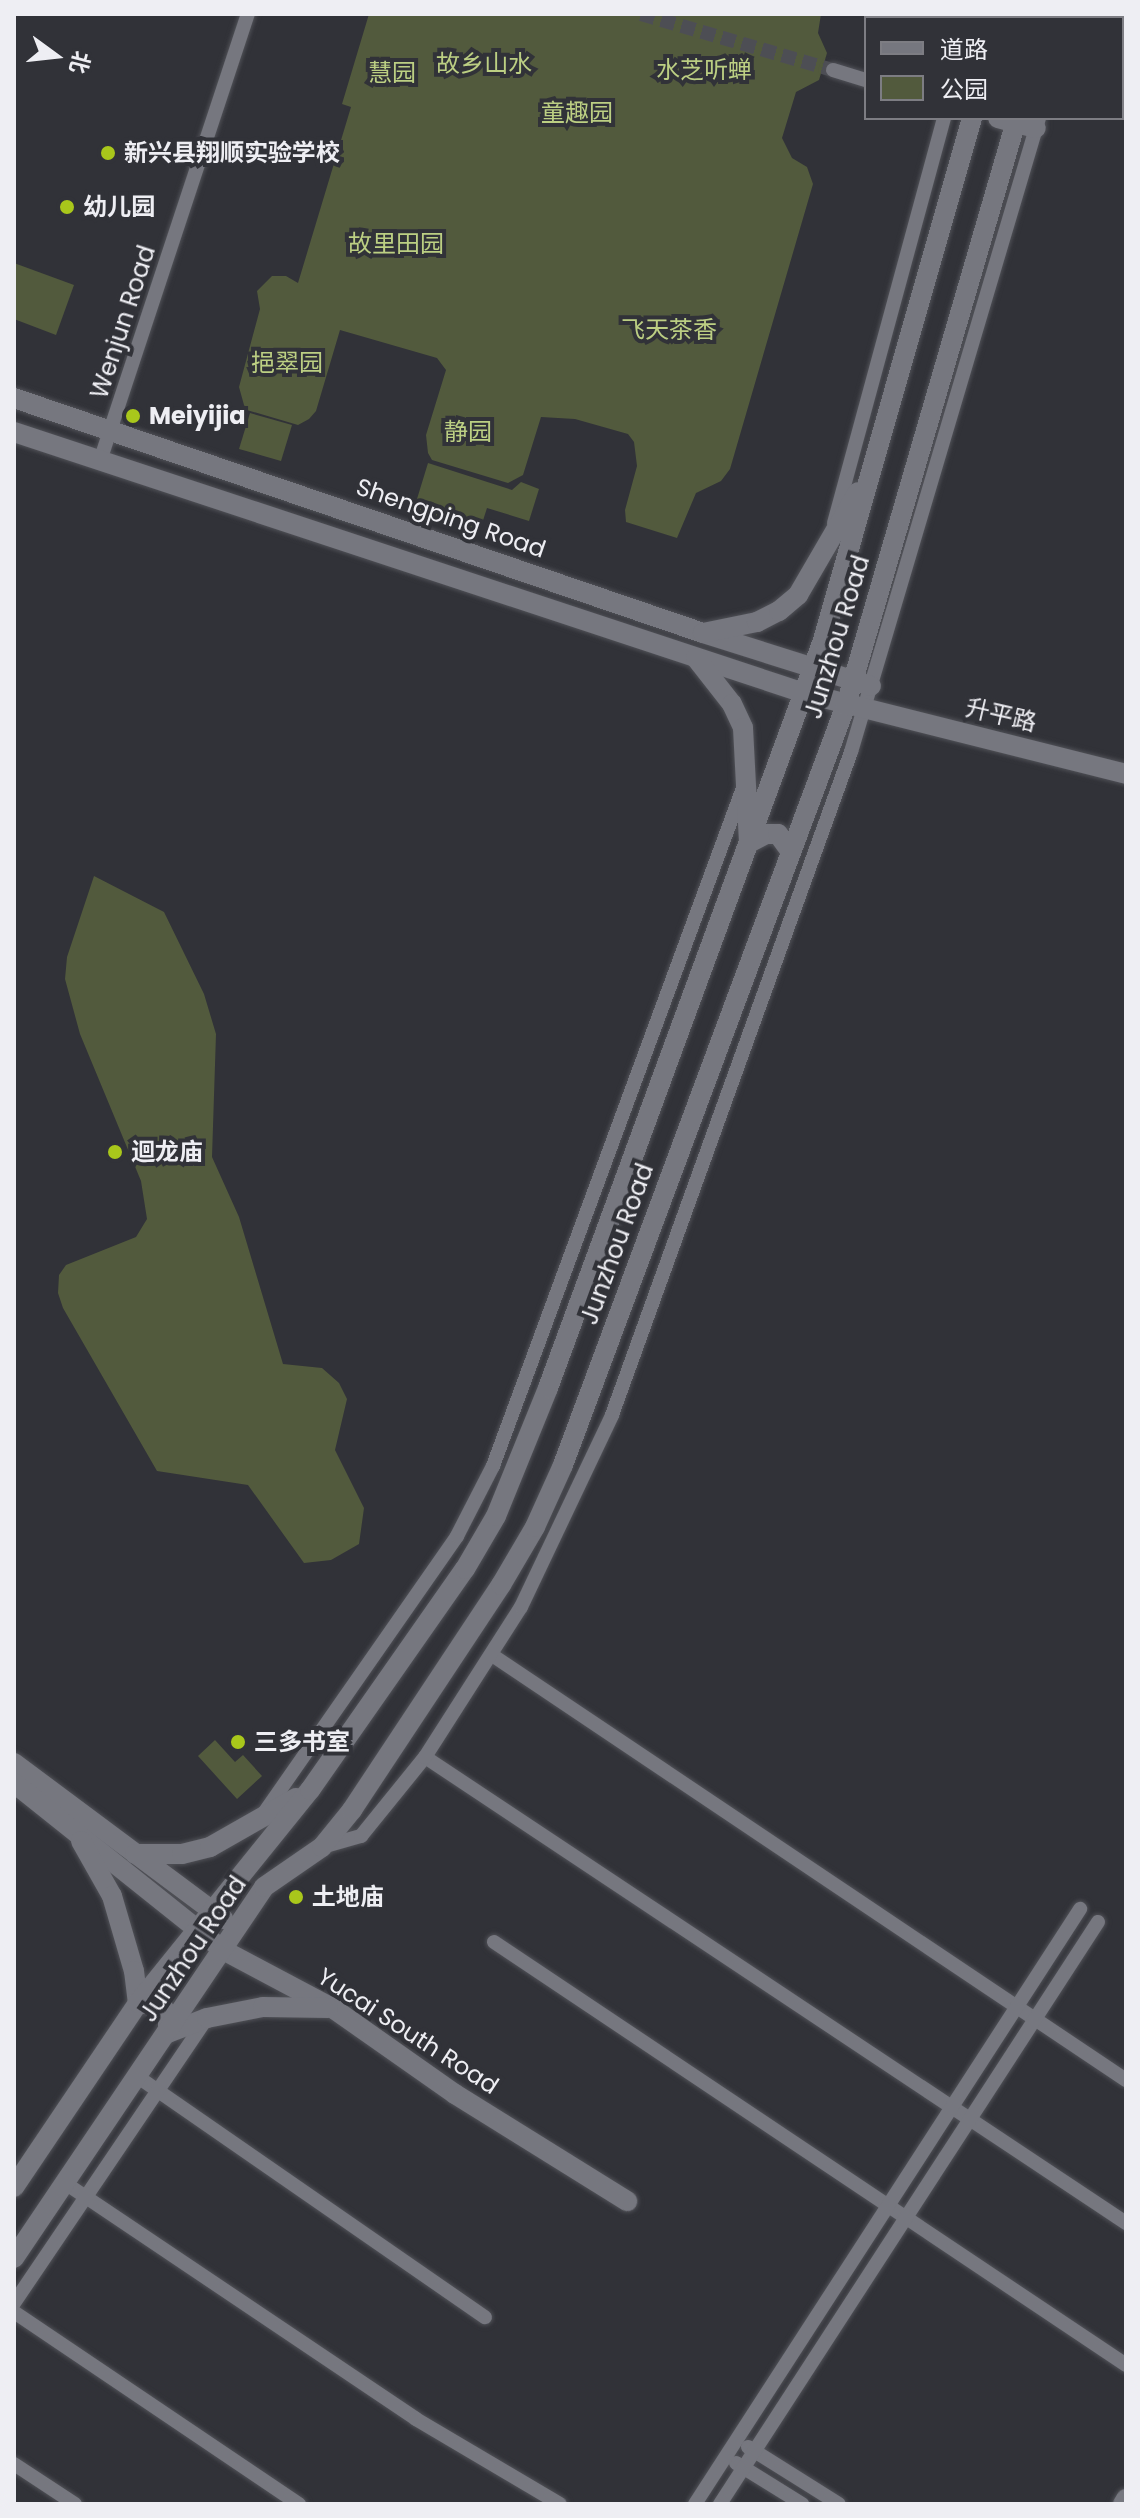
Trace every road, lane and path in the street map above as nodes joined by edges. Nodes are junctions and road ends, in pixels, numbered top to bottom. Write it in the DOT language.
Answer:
graph roads {
  1 [pos="248,14"];
  2 [pos="833,70"];
  3 [pos="864,79"];
  4 [pos="943,120"];
  5 [pos="971,120"];
  6 [pos="1010,120"];
  7 [pos="1037,123"];
  8 [pos="14,398"];
  9 [pos="111,429"];
  10 [pos="14,432"];
  11 [pos="100,461"];
  12 [pos="871,471"];
  13 [pos="831,536"];
  14 [pos="703,633"];
  15 [pos="696,658"];
  16 [pos="813,669"];
  17 [pos="862,684"];
  18 [pos="804,693"];
  19 [pos="855,708"];
  20 [pos="1126,774"];
  21 [pos="745,784"];
  22 [pos="749,843"];
  23 [pos="791,852"];
  24 [pos="492,1655"];
  25 [pos="425,1757"];
  26 [pos="14,1763"];
  27 [pos="14,1783"];
  28 [pos="310,1790"];
  29 [pos="258,1822"];
  30 [pos="75,1830"];
  31 [pos="322,1847"];
  32 [pos="135,1854"];
  33 [pos="1080,1909"];
  34 [pos="212,1911"];
  35 [pos="1098,1922"];
  36 [pos="197,1929"];
  37 [pos="236,1929"];
  38 [pos="494,1942"];
  39 [pos="223,1950"];
  40 [pos="138,2003"];
  41 [pos="1017,2007"];
  42 [pos="334,2009"];
  43 [pos="207,2018"];
  44 [pos="1035,2019"];
  45 [pos="168,2033"];
  46 [pos="138,2077"];
  47 [pos="1126,2080"];
  48 [pos="158,2090"];
  49 [pos="951,2107"];
  50 [pos="969,2119"];
  51 [pos="65,2183"];
  52 [pos="14,2187"];
  53 [pos="85,2198"];
  54 [pos="627,2201"];
  55 [pos="888,2206"];
  56 [pos="906,2218"];
  57 [pos="1126,2223"];
  58 [pos="14,2258"];
  59 [pos="14,2303"];
  60 [pos="14,2312"];
  61 [pos="485,2317"];
  62 [pos="1126,2365"];
  63 [pos="736,2440"];
  64 [pos="754,2451"];
  65 [pos="725,2456"];
  66 [pos="14,2464"];
  67 [pos="743,2467"];
  68 [pos="1126,2499"];
  69 [pos="75,2504"];
  70 [pos="299,2504"];
  71 [pos="560,2504"];
  72 [pos="695,2504"];
  73 [pos="720,2504"];
  74 [pos="802,2504"];
  75 [pos="839,2504"];
  76 [pos="1123,2504"];
  1 -- 9 [label="street, Wenjun Road"];
  2 -- 3 [label="street"];
  4 -- 13 [label="street"];
  5 -- 12 [label="main road, Junzhou Road"];
  6 -- 7 [label="main road"];
  6 -- 17 [label="main road, Junzhou Road"];
  7 -- 17 [label="street"];
  8 -- 9 [label="main road, Shengping Road"];
  9 -- 11 [label="street, Wenjun Road"];
  9 -- 14 [label="main road, Shengping Road"];
  10 -- 11 [label="main road"];
  11 -- 15 [label="main road"];
  12 -- 13 [label="main road"];
  12 -- 16 [label="main road, Junzhou Road"];
  13 -- 14 [label="main road"];
  14 -- 16 [label="main road, Shengping Road"];
  15 -- 18 [label="main road"];
  15 -- 21 [label="main road"];
  16 -- 17 [label="main road, Shengping Road"];
  16 -- 18 [label="main road, Junzhou Road"];
  17 -- 19 [label="main road, Junzhou Road"];
  18 -- 19 [label="main road"];
  18 -- 22 [label="main road, Junzhou Road"];
  19 -- 20 [label="main road, 升平路"];
  19 -- 23 [label="main road, Junzhou Road"];
  19 -- 24 [label="street"];
  21 -- 22 [label="main road"];
  21 -- 29 [label="street"];
  22 -- 23 [label="main road"];
  22 -- 28 [label="main road, Junzhou Road"];
  23 -- 31 [label="main road, Junzhou Road"];
  24 -- 25 [label="street"];
  24 -- 41 [label="street"];
  25 -- 31 [label="street"];
  25 -- 49 [label="street"];
  26 -- 32 [label="main road"];
  27 -- 30 [label="main road, Yucai South Road"];
  28 -- 29 [label="main road"];
  28 -- 34 [label="main road, Junzhou Road"];
  29 -- 32 [label="main road"];
  30 -- 36 [label="main road, Yucai South Road"];
  30 -- 40 [label="main road"];
  31 -- 37 [label="main road, Junzhou Road"];
  32 -- 34 [label="main road"];
  33 -- 41 [label="street"];
  34 -- 36 [label="main road, Junzhou Road"];
  34 -- 37 [label="main road"];
  35 -- 44 [label="street"];
  36 -- 39 [label="main road, Yucai South Road"];
  36 -- 40 [label="main road, Junzhou Road"];
  37 -- 39 [label="main road, Junzhou Road"];
  38 -- 55 [label="street"];
  39 -- 42 [label="main road, Yucai South Road"];
  39 -- 45 [label="main road, Junzhou Road"];
  40 -- 45 [label="main road"];
  40 -- 52 [label="main road, Junzhou Road"];
  41 -- 44 [label="street"];
  41 -- 49 [label="street"];
  42 -- 43 [label="main road"];
  42 -- 54 [label="main road, Yucai South Road"];
  43 -- 45 [label="main road"];
  43 -- 48 [label="street"];
  44 -- 47 [label="street"];
  44 -- 50 [label="street"];
  45 -- 46 [label="main road, Junzhou Road"];
  46 -- 48 [label="street"];
  46 -- 51 [label="main road, Junzhou Road"];
  48 -- 53 [label="street"];
  48 -- 61 [label="street"];
  49 -- 50 [label="street"];
  49 -- 55 [label="street"];
  50 -- 56 [label="street"];
  50 -- 57 [label="street"];
  51 -- 53 [label="street"];
  51 -- 58 [label="main road, Junzhou Road"];
  53 -- 59 [label="street"];
  53 -- 71 [label="street"];
  55 -- 56 [label="street"];
  55 -- 63 [label="street"];
  56 -- 62 [label="street"];
  56 -- 64 [label="street"];
  60 -- 70 [label="street"];
  63 -- 64 [label="street"];
  63 -- 65 [label="street"];
  64 -- 67 [label="street"];
  64 -- 75 [label="street"];
  65 -- 67 [label="street"];
  65 -- 72 [label="street"];
  66 -- 69 [label="street"];
  67 -- 73 [label="street"];
  67 -- 74 [label="street"];
  68 -- 76 [label="main road"];
}
